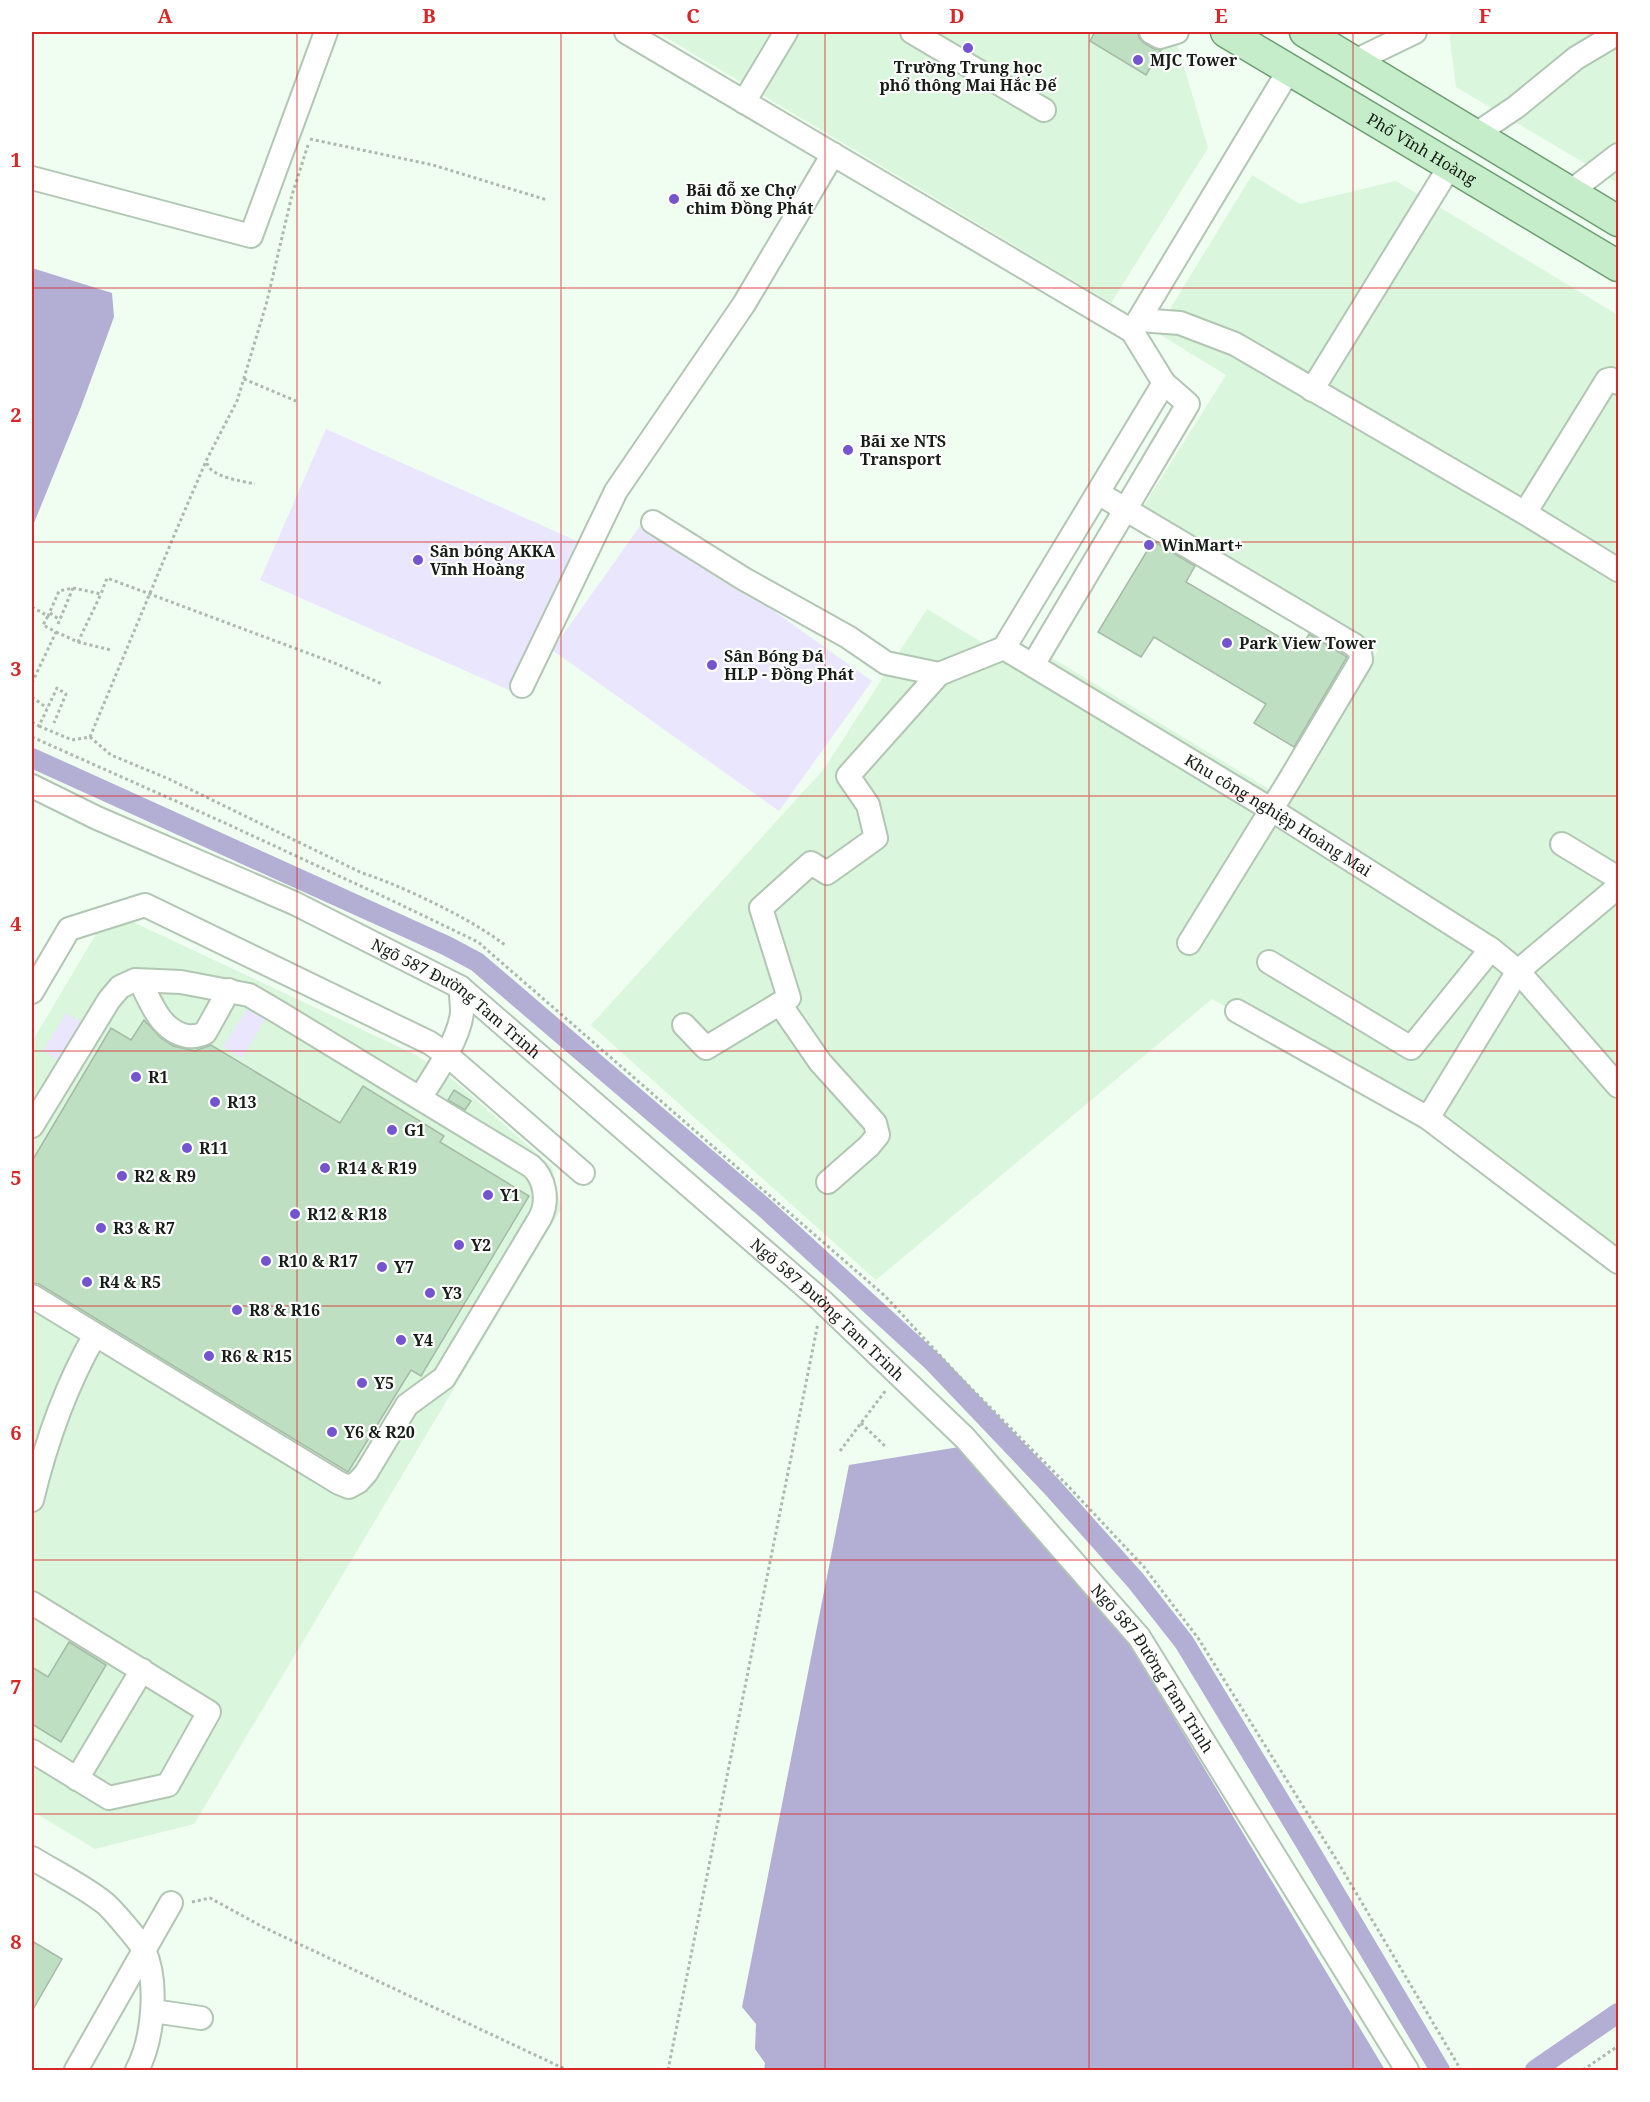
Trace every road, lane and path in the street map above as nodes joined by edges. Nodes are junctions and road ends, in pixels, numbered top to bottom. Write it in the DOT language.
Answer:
graph roads {
  1 [pos="326,32"];
  2 [pos="626,32"];
  3 [pos="786,32"];
  4 [pos="912,32"];
  5 [pos="1151,32"];
  6 [pos="1178,32"];
  7 [pos="1226,32"];
  8 [pos="1415,32"];
  9 [pos="1309,33"];
  10 [pos="1618,33"];
  11 [pos="1350,59"];
  12 [pos="1289,69"];
  13 [pos="1324,91"];
  14 [pos="744,102"];
  15 [pos="1044,110"];
  16 [pos="1476,134"];
  17 [pos="833,154"];
  18 [pos="1618,155"];
  19 [pos="1450,166"];
  20 [pos="32,178"];
  21 [pos="1570,192"];
  22 [pos="547,200"];
  23 [pos="1618,221"];
  24 [pos="1618,266"];
  25 [pos="1135,325"];
  26 [pos="244,379"];
  27 [pos="1164,383"];
  28 [pos="1618,383"];
  29 [pos="1312,390"];
  30 [pos="296,401"];
  31 [pos="206,462"];
  32 [pos="255,484"];
  33 [pos="1098,493"];
  34 [pos="1125,509"];
  35 [pos="1526,513"];
  36 [pos="653,522"];
  37 [pos="1618,570"];
  38 [pos="73,588"];
  39 [pos="149,592"];
  40 [pos="101,594"];
  41 [pos="32,607"];
  42 [pos="49,615"];
  43 [pos="56,632"];
  44 [pos="78,642"];
  45 [pos="1004,648"];
  46 [pos="111,650"];
  47 [pos="1033,665"];
  48 [pos="939,674"];
  49 [pos="32,683"];
  50 [pos="382,684"];
  51 [pos="522,686"];
  52 [pos="32,697"];
  53 [pos="48,708"];
  54 [pos="32,722"];
  55 [pos="54,723"];
  56 [pos="39,726"];
  57 [pos="90,737"];
  58 [pos="32,786"];
  59 [pos="1272,810"];
  60 [pos="1562,843"];
  61 [pos="1618,878"];
  62 [pos="1618,887"];
  63 [pos="1189,943"];
  64 [pos="505,945"];
  65 [pos="1491,949"];
  66 [pos="1269,962"];
  67 [pos="1518,971"];
  68 [pos="140,981"];
  69 [pos="460,987"];
  70 [pos="229,990"];
  71 [pos="32,992"];
  72 [pos="780,1004"];
  73 [pos="1237,1011"];
  74 [pos="684,1025"];
  75 [pos="447,1055"];
  76 [pos="1618,1086"];
  77 [pos="420,1098"];
  78 [pos="1428,1118"];
  79 [pos="32,1126"];
  80 [pos="583,1173"];
  81 [pos="828,1182"];
  82 [pos="1618,1262"];
  83 [pos="32,1296"];
  84 [pos="822,1301"];
  85 [pos="95,1335"];
  86 [pos="898,1374"];
  87 [pos="861,1423"];
  88 [pos="887,1448"];
  89 [pos="840,1451"];
  90 [pos="32,1500"];
  91 [pos="32,1603"];
  92 [pos="142,1670"];
  93 [pos="32,1751"];
  94 [pos="77,1779"];
  95 [pos="32,1858"];
  96 [pos="169,1907"];
  97 [pos="144,1949"];
  98 [pos="153,2011"];
  99 [pos="201,2018"];
  100 [pos="1618,2046"];
  101 [pos="76,2070"];
  102 [pos="137,2070"];
  103 [pos="567,2070"];
  104 [pos="668,2070"];
  105 [pos="1407,2070"];
  106 [pos="1583,2070"];
  1 -- 20 [label="street"];
  2 -- 14 [label="street"];
  3 -- 14 [label="street"];
  4 -- 15 [label="street"];
  5 -- 6 [label="street"];
  7 -- 12 [label="main road, Phố Vĩnh Hoàng"];
  8 -- 11 [label="street"];
  9 -- 11 [label="main road"];
  9 -- 12 [label="main road"];
  10 -- 16 [label="street"];
  11 -- 13 [label="main road"];
  11 -- 16 [label="main road"];
  12 -- 13 [label="main road, Phố Vĩnh Hoàng"];
  12 -- 25 [label="street"];
  13 -- 19 [label="main road, Phố Vĩnh Hoàng"];
  14 -- 17 [label="street"];
  16 -- 21 [label="main road"];
  17 -- 25 [label="street"];
  17 -- 51 [label="street"];
  18 -- 21 [label="street"];
  19 -- 24 [label="main road, Phố Vĩnh Hoàng"];
  19 -- 29 [label="street"];
  21 -- 23 [label="main road"];
  22 -- 26 [label="path"];
  25 -- 27 [label="street"];
  25 -- 29 [label="street"];
  26 -- 30 [label="path"];
  26 -- 31 [label="path"];
  27 -- 33 [label="street"];
  27 -- 34 [label="street"];
  28 -- 35 [label="street"];
  29 -- 35 [label="street"];
  31 -- 32 [label="path"];
  31 -- 39 [label="path"];
  33 -- 34 [label="street"];
  33 -- 45 [label="street"];
  34 -- 47 [label="street"];
  34 -- 59 [label="street"];
  35 -- 37 [label="street"];
  36 -- 48 [label="street"];
  38 -- 40 [label="path"];
  38 -- 42 [label="path"];
  38 -- 42 [label="path"];
  39 -- 40 [label="path"];
  39 -- 50 [label="path"];
  39 -- 57 [label="path"];
  40 -- 44 [label="path"];
  41 -- 42 [label="path"];
  42 -- 43 [label="path"];
  43 -- 44 [label="path"];
  43 -- 49 [label="path"];
  44 -- 46 [label="path"];
  45 -- 47 [label="street, Khu công nghiệp Hoàng Mai"];
  45 -- 48 [label="street"];
  47 -- 59 [label="street, Khu công nghiệp Hoàng Mai"];
  48 -- 72 [label="street"];
  52 -- 53 [label="path"];
  53 -- 55 [label="path"];
  53 -- 56 [label="path"];
  54 -- 56 [label="path"];
  56 -- 57 [label="path"];
  57 -- 64 [label="path"];
  58 -- 69 [label="street, Ngõ 587 Đường Tam Trinh"];
  59 -- 63 [label="street"];
  59 -- 65 [label="street, Khu công nghiệp Hoàng Mai"];
  60 -- 61 [label="street"];
  62 -- 67 [label="street"];
  65 -- 66 [label="street"];
  65 -- 67 [label="street, Khu công nghiệp Hoàng Mai"];
  67 -- 76 [label="street, Khu công nghiệp Hoàng Mai"];
  67 -- 78 [label="street"];
  68 -- 70 [label="street"];
  68 -- 70 [label="street"];
  68 -- 79 [label="street"];
  69 -- 75 [label="street"];
  69 -- 84 [label="street, Ngõ 587 Đường Tam Trinh"];
  70 -- 77 [label="street"];
  71 -- 75 [label="street"];
  72 -- 74 [label="street"];
  72 -- 81 [label="street"];
  73 -- 78 [label="street"];
  75 -- 77 [label="street"];
  75 -- 80 [label="street"];
  77 -- 85 [label="street"];
  78 -- 82 [label="street"];
  83 -- 85 [label="street"];
  84 -- 86 [label="street, Ngõ 587 Đường Tam Trinh"];
  84 -- 104 [label="path"];
  85 -- 90 [label="street"];
  86 -- 87 [label="path"];
  86 -- 105 [label="street, Ngõ 587 Đường Tam Trinh"];
  87 -- 88 [label="path"];
  87 -- 89 [label="path"];
  91 -- 92 [label="street"];
  92 -- 94 [label="street"];
  92 -- 94 [label="street"];
  93 -- 94 [label="street"];
  95 -- 97 [label="street"];
  96 -- 97 [label="street"];
  96 -- 103 [label="path"];
  97 -- 98 [label="street"];
  97 -- 101 [label="street"];
  98 -- 99 [label="street"];
  98 -- 102 [label="street"];
  100 -- 106 [label="path"];
}
